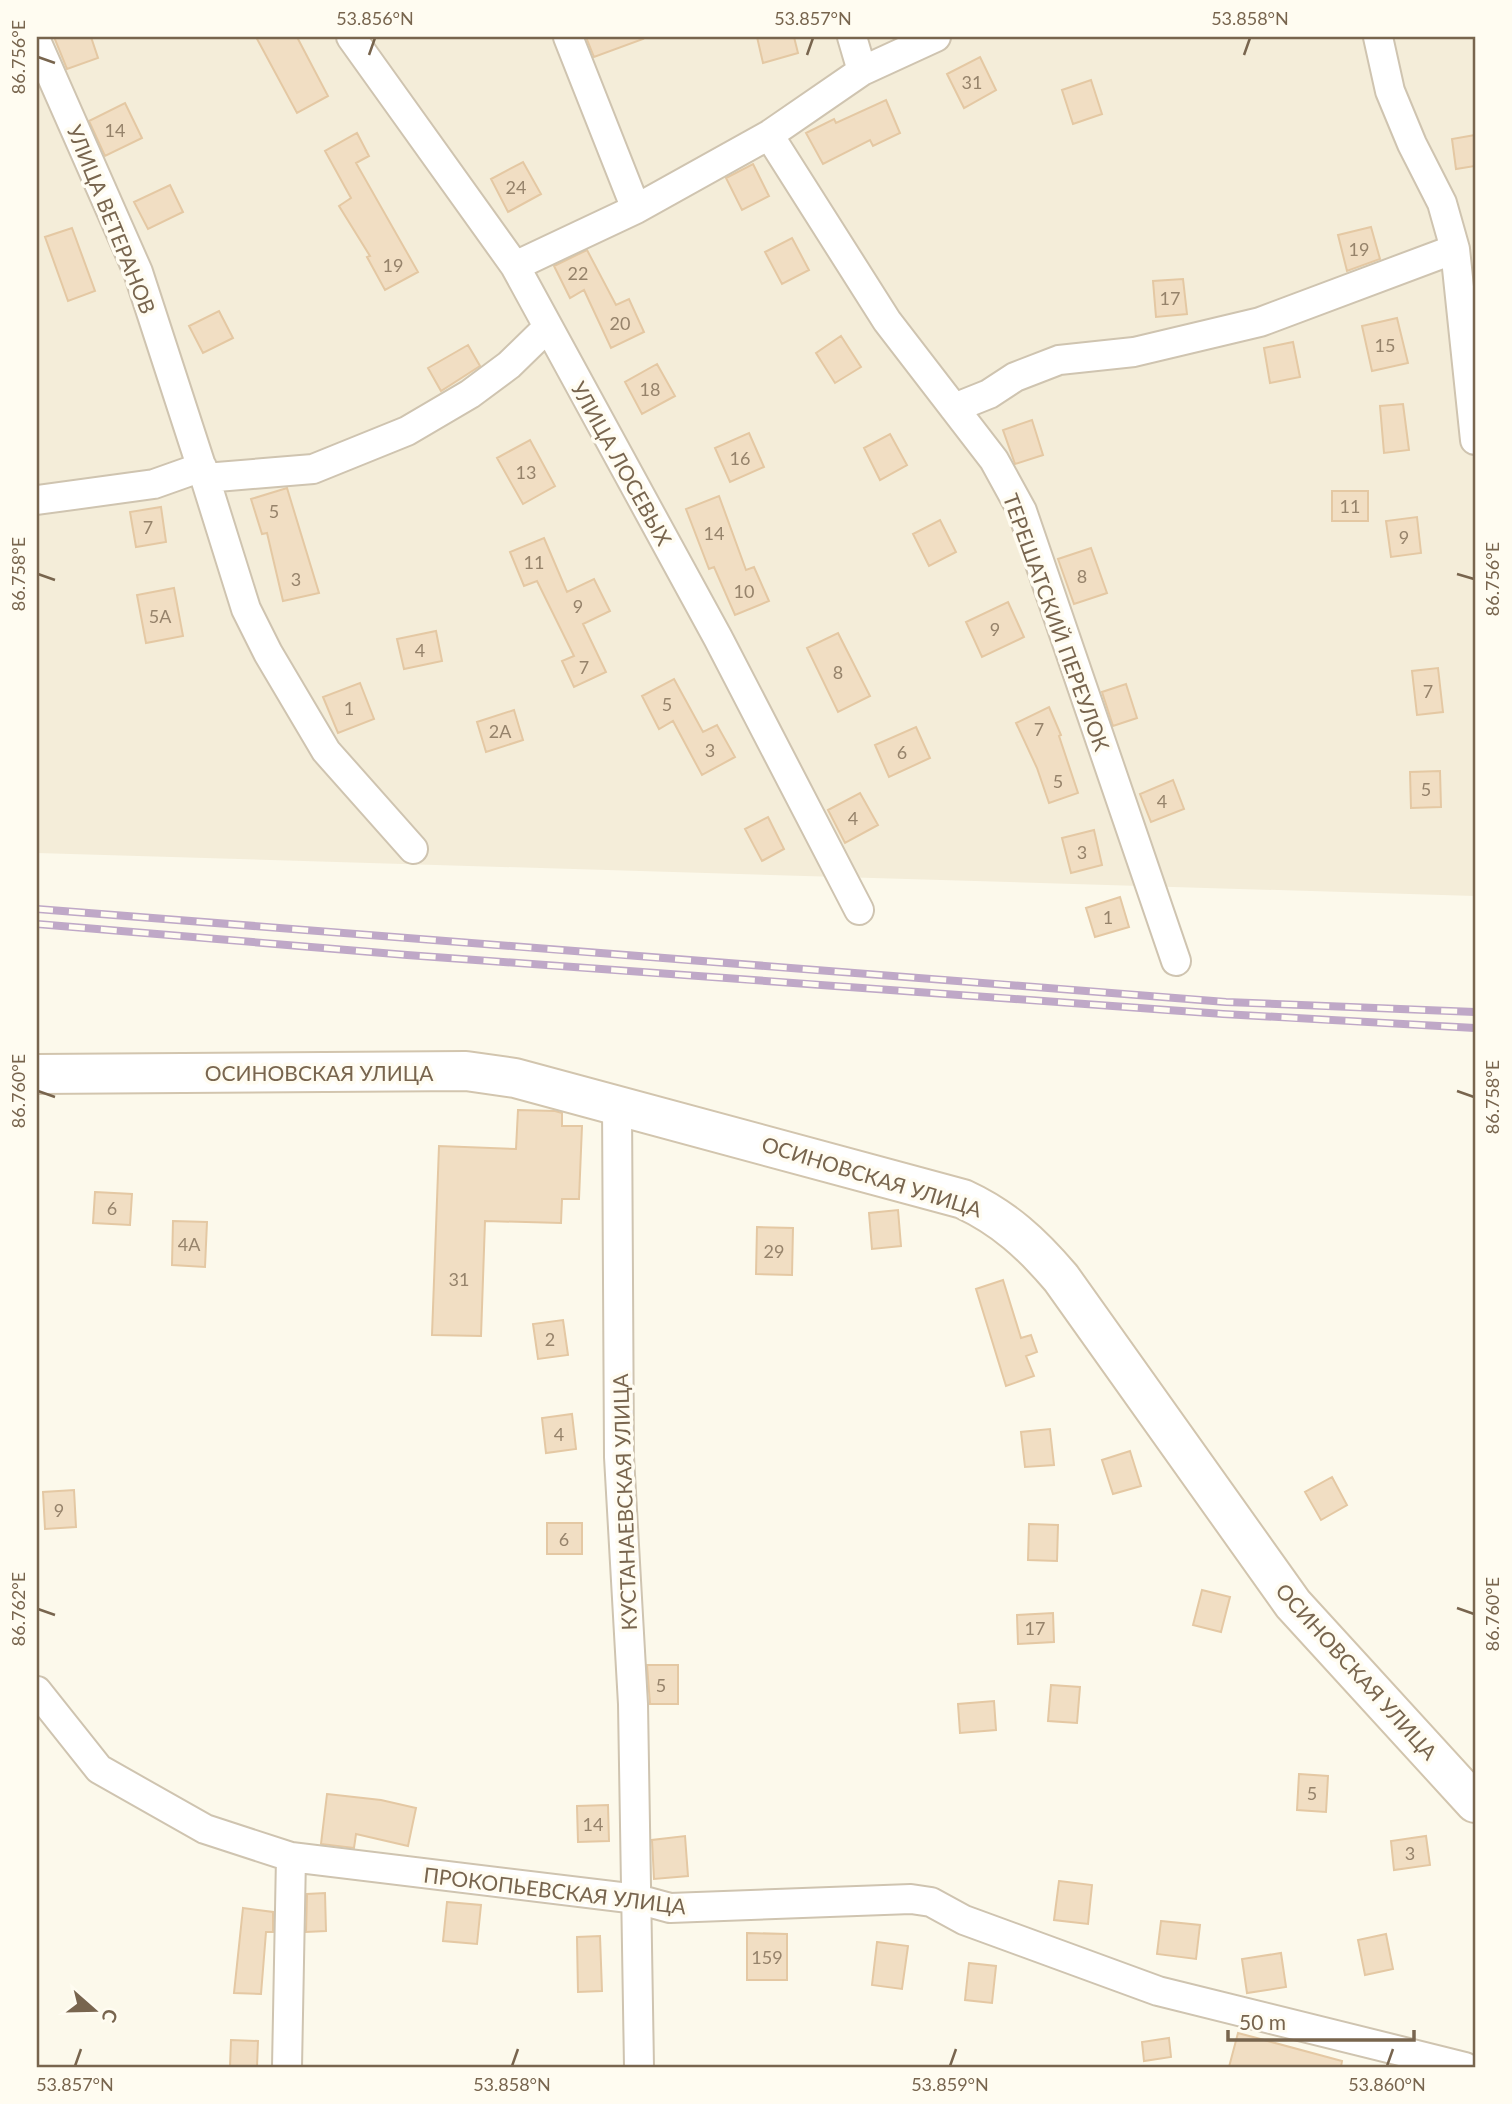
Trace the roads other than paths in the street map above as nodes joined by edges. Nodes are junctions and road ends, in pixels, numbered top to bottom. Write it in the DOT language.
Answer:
graph roads {
  1 [pos="351,37"];
  2 [pos="568,37"];
  3 [pos="852,37"];
  4 [pos="936,37"];
  5 [pos="1378,37"];
  6 [pos="37,43"];
  7 [pos="862,71"];
  8 [pos="769,135"];
  9 [pos="636,209"];
  10 [pos="1455,249"];
  11 [pos="515,266"];
  12 [pos="548,327"];
  13 [pos="954,408"];
  14 [pos="1475,440"];
  15 [pos="203,472"];
  16 [pos="37,500"];
  17 [pos="412,849"];
  18 [pos="859,910"];
  19 [pos="1177,961"];
  20 [pos="37,1074"];
  21 [pos="617,1104"];
  22 [pos="37,1691"];
  23 [pos="1475,1803"];
  24 [pos="291,1857"];
  25 [pos="637,1899"];
  26 [pos="287,2067"];
  27 [pos="639,2067"];
  28 [pos="1465,2067"];
  1 -- 11 [label="street, УЛИЦА ЛОСЕВЫХ"];
  2 -- 9 [label="street"];
  3 -- 7 [label="street"];
  4 -- 7 [label="street"];
  5 -- 10 [label="street"];
  6 -- 15 [label="street, УЛИЦА ВЕТЕРАНОВ"];
  7 -- 8 [label="street"];
  8 -- 9 [label="street"];
  8 -- 13 [label="street, ТЕРЕШАТСКИЙ ПЕРЕУЛОК"];
  9 -- 11 [label="street"];
  10 -- 13 [label="street"];
  10 -- 14 [label="street"];
  11 -- 12 [label="street, УЛИЦА ЛОСЕВЫХ"];
  12 -- 15 [label="street"];
  12 -- 18 [label="street, УЛИЦА ЛОСЕВЫХ"];
  13 -- 19 [label="street, ТЕРЕШАТСКИЙ ПЕРЕУЛОК"];
  15 -- 16 [label="street"];
  15 -- 17 [label="street, УЛИЦА ВЕТЕРАНОВ"];
  20 -- 21 [label="main road, ОСИНОВСКАЯ УЛИЦА"];
  21 -- 23 [label="main road, ОСИНОВСКАЯ УЛИЦА"];
  21 -- 25 [label="street, КУСТАНАЕВСКАЯ УЛИЦА"];
  22 -- 24 [label="street, ПРОКОПЬЕВСКАЯ УЛИЦА"];
  24 -- 25 [label="street, ПРОКОПЬЕВСКАЯ УЛИЦА"];
  24 -- 26 [label="street"];
  25 -- 27 [label="street, КУСТАНАЕВСКАЯ УЛИЦА"];
  25 -- 28 [label="street, ПРОКОПЬЕВСКАЯ УЛИЦА"];
}
